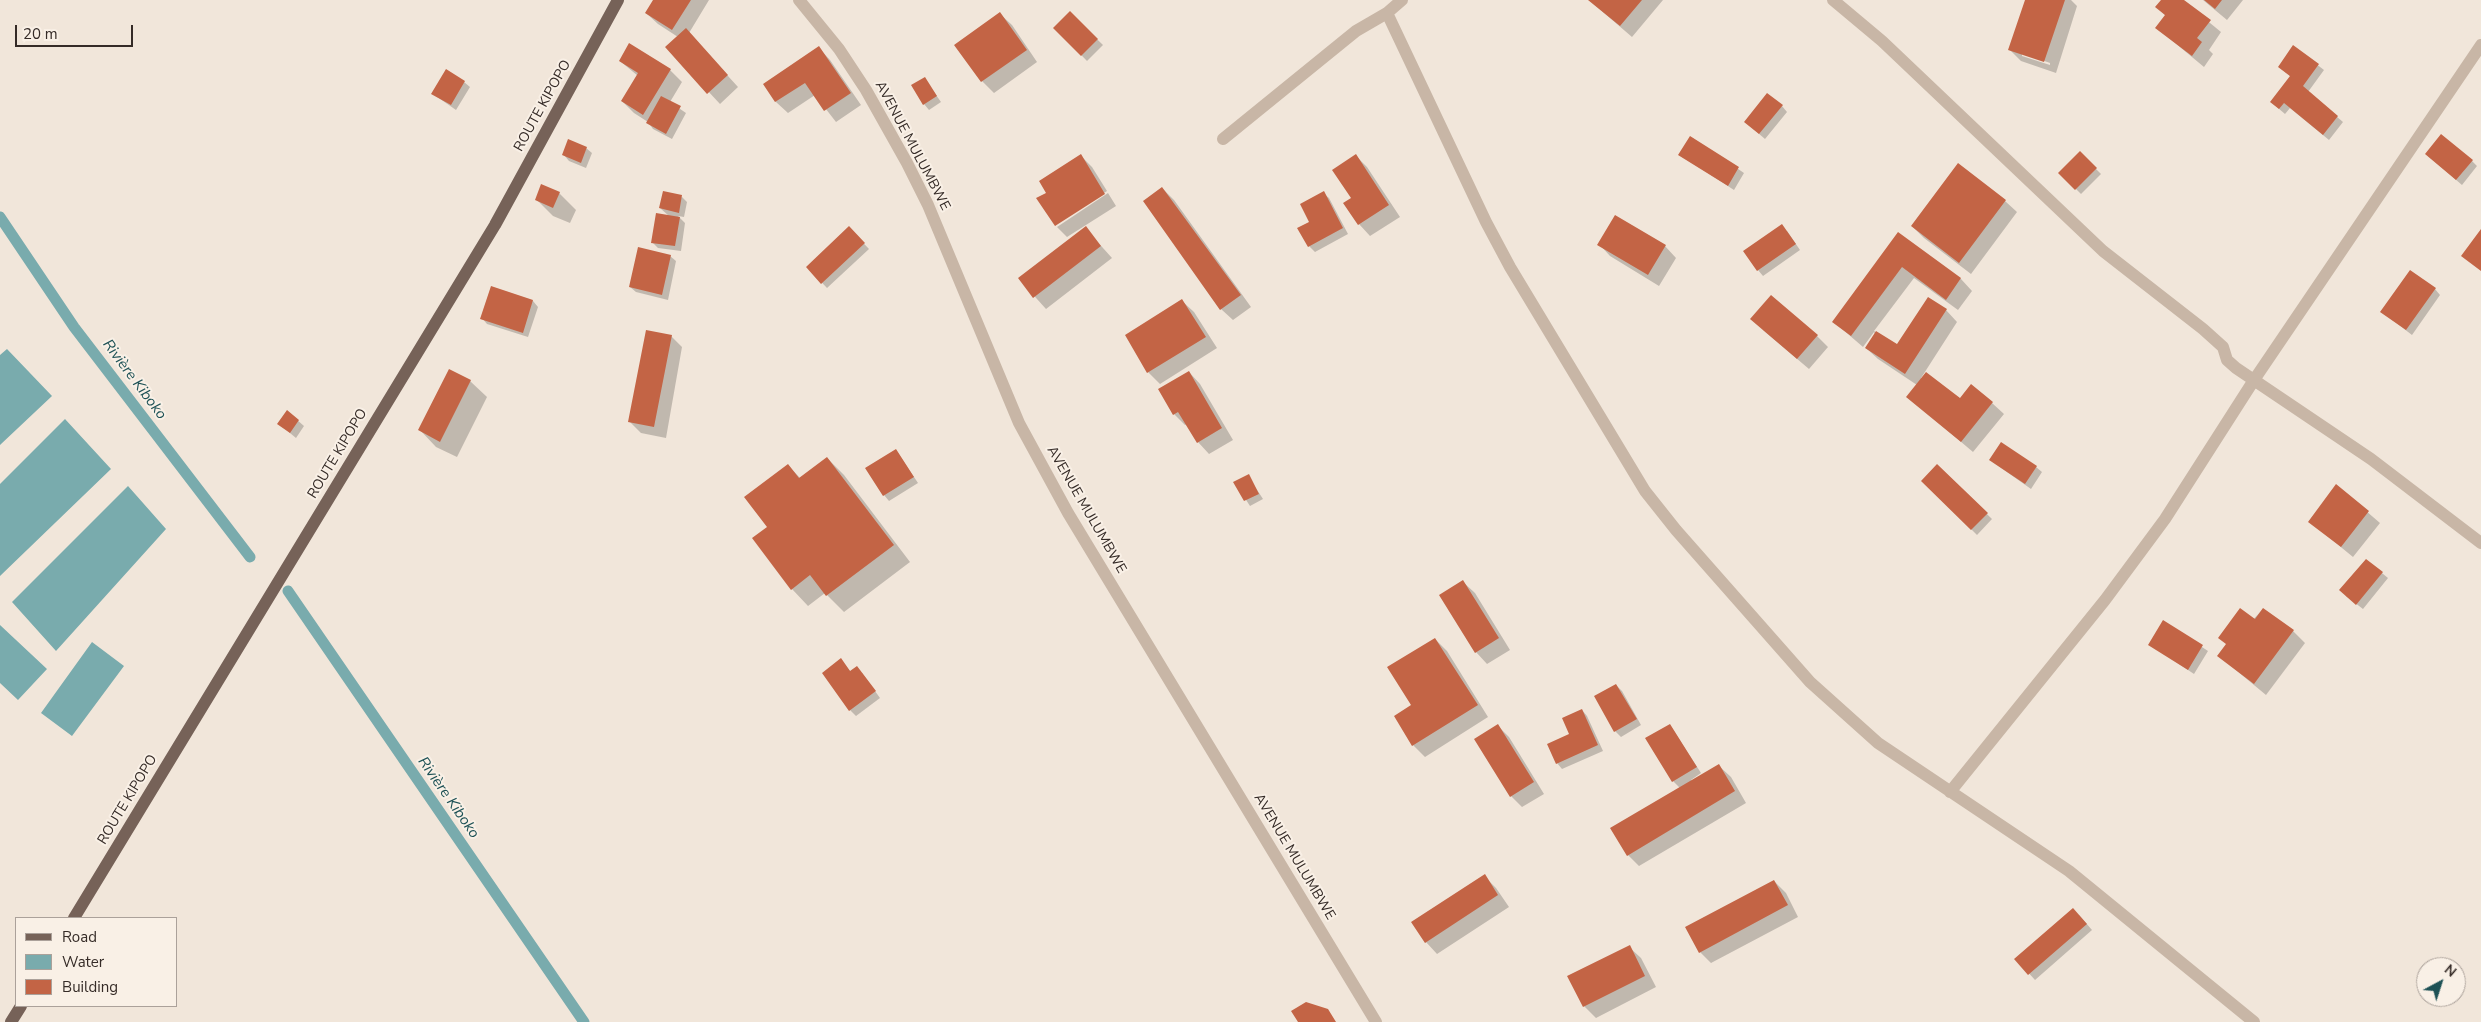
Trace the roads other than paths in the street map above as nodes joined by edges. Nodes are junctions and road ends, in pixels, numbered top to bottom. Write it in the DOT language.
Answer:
graph roads {
  1 [pos="618,0"];
  2 [pos="799,0"];
  3 [pos="1402,0"];
  4 [pos="1833,0"];
  5 [pos="1387,13"];
  6 [pos="2481,45"];
  7 [pos="1224,139"];
  8 [pos="2254,380"];
  9 [pos="2481,543"];
  10 [pos="1950,792"];
  11 [pos="75,917"];
  12 [pos="20,1007"];
  13 [pos="11,1022"];
  14 [pos="1376,1022"];
  15 [pos="2254,1022"];
  1 -- 11 [label="main road, ROUTE KIPOPO"];
  2 -- 14 [label="street, AVENUE MULUMBWE"];
  3 -- 5 [label="street"];
  4 -- 8 [label="street"];
  5 -- 7 [label="street"];
  5 -- 10 [label="street"];
  6 -- 8 [label="street"];
  8 -- 9 [label="street"];
  8 -- 10 [label="street"];
  10 -- 15 [label="street"];
  12 -- 13 [label="main road"];
}
